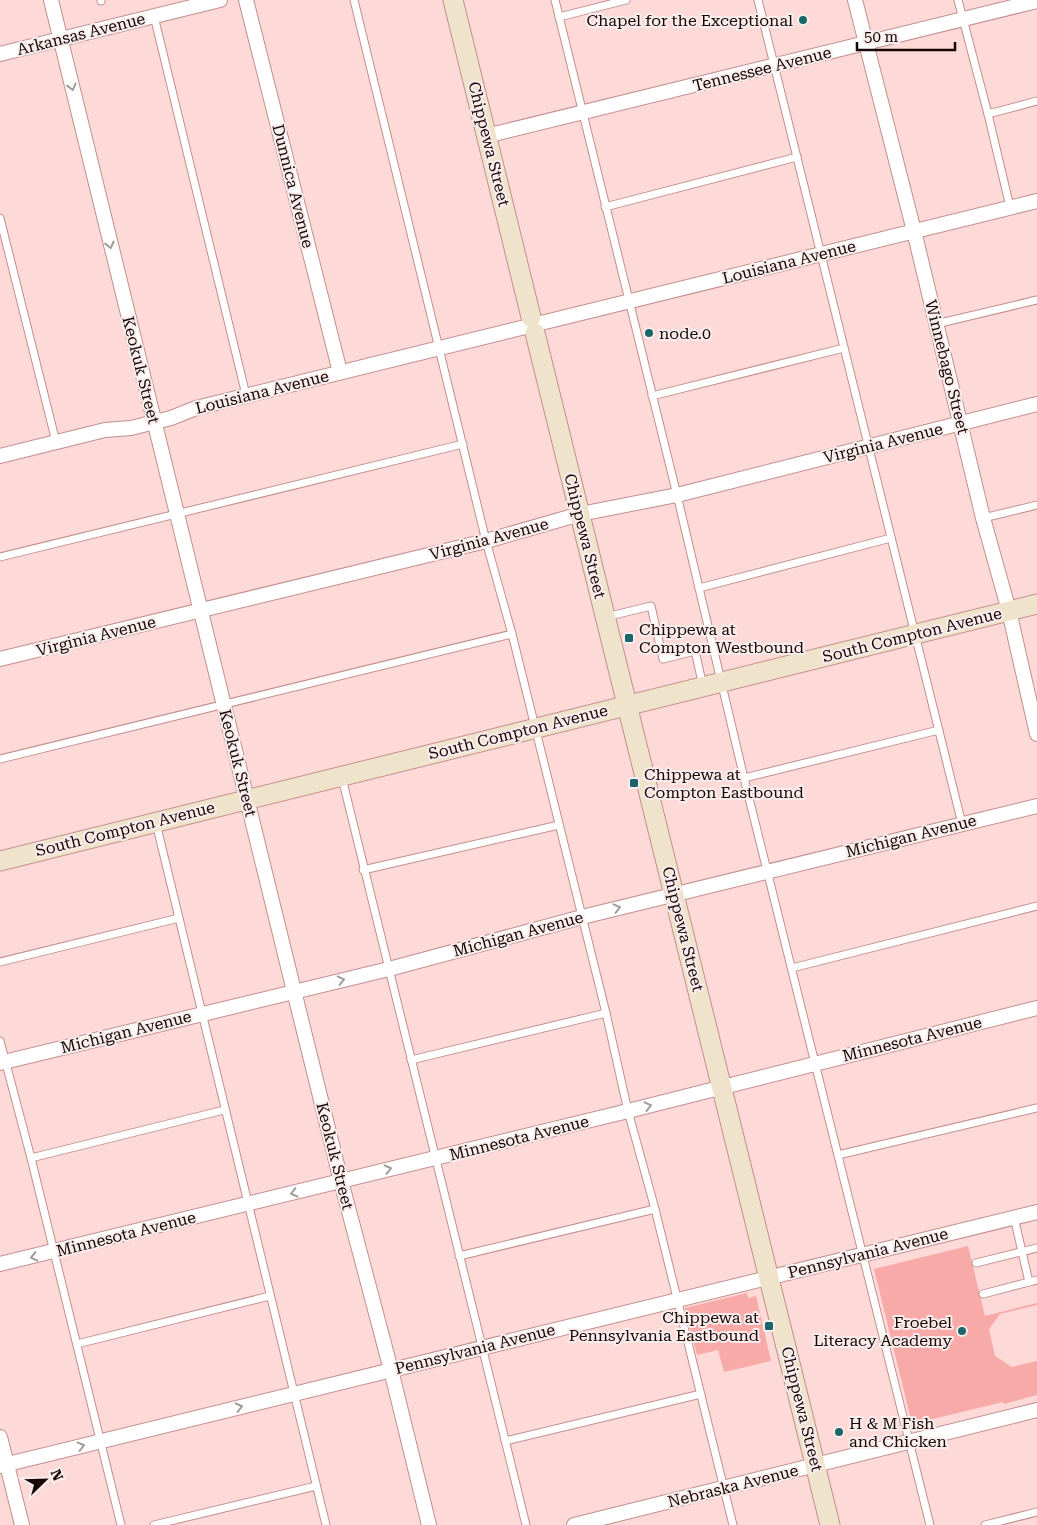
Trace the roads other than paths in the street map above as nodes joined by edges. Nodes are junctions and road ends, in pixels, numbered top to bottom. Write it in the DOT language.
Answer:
graph roads {
  1 [pos="51,0"];
  2 [pos="220,0"];
  3 [pos="246,0"];
  4 [pos="354,0"];
  5 [pos="453,0"];
  6 [pos="555,0"];
  7 [pos="626,0"];
  8 [pos="758,0"];
  9 [pos="855,0"];
  10 [pos="958,0"];
  11 [pos="1037,1"];
  12 [pos="154,16"];
  13 [pos="559,17"];
  14 [pos="963,19"];
  15 [pos="60,39"];
  16 [pos="866,43"];
  17 [pos="0,54"];
  18 [pos="774,66"];
  19 [pos="1037,101"];
  20 [pos="582,112"];
  21 [pos="988,114"];
  22 [pos="486,136"];
  23 [pos="797,157"];
  24 [pos="1037,200"];
  25 [pos="605,207"];
  26 [pos="1010,207"];
  27 [pos="0,218"];
  28 [pos="914,231"];
  29 [pos="821,254"];
  30 [pos="1037,300"];
  31 [pos="628,301"];
  32 [pos="936,324"];
  33 [pos="533,325"];
  34 [pos="440,348"];
  35 [pos="844,348"];
  36 [pos="340,372"];
  37 [pos="246,396"];
  38 [pos="652,396"];
  39 [pos="1037,404"];
  40 [pos="154,422"];
  41 [pos="961,424"];
  42 [pos="56,442"];
  43 [pos="463,444"];
  44 [pos="868,447"];
  45 [pos="0,456"];
  46 [pos="677,495"];
  47 [pos="1037,505"];
  48 [pos="176,514"];
  49 [pos="580,514"];
  50 [pos="984,518"];
  51 [pos="891,538"];
  52 [pos="486,541"];
  53 [pos="0,557"];
  54 [pos="699,588"];
  55 [pos="1037,604"];
  56 [pos="200,610"];
  57 [pos="1008,611"];
  58 [pos="606,617"];
  59 [pos="512,634"];
  60 [pos="915,634"];
  61 [pos="0,659"];
  62 [pos="712,684"];
  63 [pos="224,704"];
  64 [pos="627,705"];
  65 [pos="1034,706"];
  66 [pos="534,728"];
  67 [pos="939,730"];
  68 [pos="1037,734"];
  69 [pos="0,759"];
  70 [pos="341,776"];
  71 [pos="744,778"];
  72 [pos="247,799"];
  73 [pos="1037,806"];
  74 [pos="156,822"];
  75 [pos="962,824"];
  76 [pos="560,825"];
  77 [pos="0,861"];
  78 [pos="363,870"];
  79 [pos="768,872"];
  80 [pos="675,894"];
  81 [pos="1037,906"];
  82 [pos="582,917"];
  83 [pos="179,918"];
  84 [pos="0,962"];
  85 [pos="792,968"];
  86 [pos="389,969"];
  87 [pos="294,991"];
  88 [pos="1037,1008"];
  89 [pos="606,1013"];
  90 [pos="202,1014"];
  91 [pos="0,1041"];
  92 [pos="411,1060"];
  93 [pos="3,1062"];
  94 [pos="816,1063"];
  95 [pos="722,1088"];
  96 [pos="1037,1108"];
  97 [pos="224,1110"];
  98 [pos="628,1111"];
  99 [pos="838,1155"];
  100 [pos="31,1158"];
  101 [pos="435,1158"];
  102 [pos="341,1181"];
  103 [pos="247,1204"];
  104 [pos="655,1209"];
  105 [pos="1037,1212"];
  106 [pos="1014,1217"];
  107 [pos="1037,1248"];
  108 [pos="1022,1251"];
  109 [pos="54,1252"];
  110 [pos="863,1254"];
  111 [pos="459,1256"];
  112 [pos="976,1263"];
  113 [pos="0,1264"];
  114 [pos="768,1278"];
  115 [pos="1037,1280"];
  116 [pos="1029,1282"];
  117 [pos="983,1294"];
  118 [pos="270,1296"];
  119 [pos="678,1300"];
  120 [pos="76,1344"];
  121 [pos="482,1348"];
  122 [pos="391,1370"];
  123 [pos="294,1394"];
  124 [pos="701,1394"];
  125 [pos="1037,1410"];
  126 [pos="0,1437"];
  127 [pos="100,1441"];
  128 [pos="505,1441"];
  129 [pos="909,1442"];
  130 [pos="3,1465"];
  131 [pos="816,1466"];
  132 [pos="316,1486"];
  133 [pos="724,1489"];
  134 [pos="1037,1512"];
  135 [pos="22,1525"];
  136 [pos="121,1525"];
  137 [pos="154,1525"];
  138 [pos="326,1525"];
  139 [pos="429,1525"];
  140 [pos="526,1525"];
  141 [pos="574,1525"];
  142 [pos="733,1525"];
  143 [pos="830,1525"];
  144 [pos="930,1525"];
  145 [pos="985,1525"];
  1 -- 15 [label="street, Keokuk Street"];
  2 -- 12 [label="street, Arkansas Avenue"];
  3 -- 36 [label="street, Dunnica Avenue"];
  4 -- 34 [label="lane"];
  5 -- 22 [label="main road, Chippewa Street"];
  6 -- 13 [label="lane"];
  7 -- 13 [label="lane"];
  8 -- 18 [label="lane"];
  9 -- 16 [label="street, Winnebago Street"];
  10 -- 14 [label="lane"];
  11 -- 14 [label="street, Tennessee Avenue"];
  12 -- 15 [label="street, Arkansas Avenue"];
  12 -- 37 [label="lane"];
  13 -- 20 [label="lane"];
  14 -- 16 [label="street, Tennessee Avenue"];
  14 -- 21 [label="lane"];
  15 -- 17 [label="street, Arkansas Avenue"];
  15 -- 40 [label="street, Keokuk Street, one-way"];
  16 -- 18 [label="street, Tennessee Avenue"];
  16 -- 28 [label="street, Winnebago Street"];
  18 -- 20 [label="street, Tennessee Avenue"];
  18 -- 23 [label="lane"];
  19 -- 21 [label="lane"];
  20 -- 22 [label="street, Tennessee Avenue"];
  20 -- 25 [label="lane"];
  21 -- 26 [label="lane"];
  22 -- 33 [label="main road, Chippewa Street"];
  23 -- 25 [label="lane"];
  23 -- 29 [label="lane"];
  24 -- 26 [label="street, Louisiana Avenue"];
  25 -- 31 [label="lane"];
  26 -- 28 [label="street, Louisiana Avenue"];
  27 -- 42 [label="lane"];
  28 -- 29 [label="street, Louisiana Avenue"];
  28 -- 32 [label="street, Winnebago Street"];
  29 -- 31 [label="street, Louisiana Avenue"];
  29 -- 35 [label="lane"];
  30 -- 32 [label="lane"];
  31 -- 33 [label="street, Louisiana Avenue"];
  31 -- 38 [label="lane"];
  32 -- 41 [label="street, Winnebago Street"];
  33 -- 34 [label="street, Louisiana Avenue"];
  33 -- 49 [label="main road, Chippewa Street"];
  34 -- 36 [label="street, Louisiana Avenue"];
  34 -- 43 [label="lane"];
  35 -- 38 [label="lane"];
  35 -- 44 [label="lane"];
  36 -- 37 [label="street, Louisiana Avenue"];
  37 -- 40 [label="street, Louisiana Avenue"];
  38 -- 46 [label="lane"];
  39 -- 41 [label="street, Virginia Avenue"];
  40 -- 42 [label="street, Louisiana Avenue"];
  40 -- 48 [label="street, Keokuk Street"];
  41 -- 44 [label="street, Virginia Avenue"];
  41 -- 50 [label="street, Winnebago Street"];
  42 -- 45 [label="street, Louisiana Avenue"];
  43 -- 48 [label="lane"];
  43 -- 52 [label="lane"];
  44 -- 46 [label="street, Virginia Avenue"];
  44 -- 51 [label="lane"];
  46 -- 49 [label="street, Virginia Avenue"];
  46 -- 54 [label="lane"];
  47 -- 50 [label="lane"];
  48 -- 53 [label="lane"];
  48 -- 56 [label="street, Keokuk Street"];
  49 -- 52 [label="street, Virginia Avenue"];
  49 -- 58 [label="main road, Chippewa Street"];
  50 -- 57 [label="street, Winnebago Street"];
  51 -- 54 [label="lane"];
  51 -- 60 [label="lane"];
  52 -- 56 [label="street, Virginia Avenue"];
  52 -- 59 [label="lane"];
  54 -- 62 [label="lane"];
  55 -- 57 [label="main road, South Compton Avenue"];
  56 -- 61 [label="street, Virginia Avenue"];
  56 -- 63 [label="street, Keokuk Street"];
  57 -- 60 [label="main road, South Compton Avenue"];
  57 -- 65 [label="street, Winnebago Street"];
  58 -- 62 [label="lane"];
  58 -- 64 [label="main road, Chippewa Street"];
  59 -- 63 [label="lane"];
  59 -- 66 [label="lane"];
  60 -- 62 [label="main road, South Compton Avenue"];
  60 -- 67 [label="lane"];
  62 -- 64 [label="main road, South Compton Avenue"];
  62 -- 71 [label="lane"];
  63 -- 69 [label="lane"];
  63 -- 72 [label="street, Keokuk Street"];
  64 -- 66 [label="main road, South Compton Avenue"];
  64 -- 80 [label="main road, Chippewa Street"];
  65 -- 68 [label="street, Winnebago Street"];
  66 -- 70 [label="main road, South Compton Avenue"];
  66 -- 76 [label="lane"];
  67 -- 71 [label="lane"];
  67 -- 75 [label="lane"];
  70 -- 72 [label="main road, South Compton Avenue"];
  70 -- 78 [label="lane"];
  71 -- 79 [label="lane"];
  72 -- 74 [label="main road, South Compton Avenue"];
  72 -- 87 [label="street, Keokuk Street"];
  73 -- 75 [label="street, Michigan Avenue"];
  74 -- 77 [label="main road, South Compton Avenue"];
  74 -- 83 [label="lane"];
  75 -- 79 [label="street, Michigan Avenue"];
  76 -- 78 [label="lane"];
  76 -- 82 [label="lane"];
  78 -- 86 [label="lane"];
  79 -- 80 [label="street, Michigan Avenue"];
  79 -- 85 [label="lane"];
  82 -- 80 [label="street, Michigan Avenue, one-way"];
  80 -- 95 [label="main road, Chippewa Street"];
  81 -- 85 [label="lane"];
  82 -- 86 [label="street, Michigan Avenue"];
  82 -- 89 [label="lane"];
  83 -- 84 [label="lane"];
  83 -- 90 [label="lane"];
  85 -- 94 [label="lane"];
  87 -- 86 [label="street, Michigan Avenue, one-way"];
  86 -- 92 [label="lane"];
  87 -- 90 [label="street, Michigan Avenue"];
  87 -- 102 [label="street, Keokuk Street"];
  88 -- 94 [label="street, Minnesota Avenue"];
  89 -- 92 [label="lane"];
  89 -- 98 [label="lane"];
  90 -- 93 [label="street, Michigan Avenue"];
  90 -- 97 [label="lane"];
  91 -- 93 [label="lane"];
  92 -- 101 [label="lane"];
  93 -- 100 [label="lane"];
  94 -- 95 [label="street, Minnesota Avenue"];
  94 -- 99 [label="lane"];
  98 -- 95 [label="street, Minnesota Avenue, one-way"];
  95 -- 114 [label="main road, Chippewa Street"];
  96 -- 99 [label="lane"];
  97 -- 100 [label="lane"];
  97 -- 103 [label="lane"];
  98 -- 101 [label="street, Minnesota Avenue"];
  98 -- 104 [label="lane"];
  99 -- 110 [label="lane"];
  100 -- 109 [label="lane"];
  102 -- 101 [label="street, Minnesota Avenue, one-way"];
  101 -- 111 [label="lane"];
  102 -- 103 [label="street, Minnesota Avenue, one-way"];
  102 -- 122 [label="street, Keokuk Street"];
  103 -- 109 [label="street, Minnesota Avenue"];
  103 -- 118 [label="lane"];
  104 -- 111 [label="lane"];
  104 -- 119 [label="lane"];
  105 -- 106 [label="street, Pennsylvania Avenue"];
  106 -- 108 [label="lane"];
  106 -- 110 [label="street, Pennsylvania Avenue"];
  107 -- 108 [label="lane"];
  108 -- 112 [label="lane"];
  108 -- 116 [label="lane"];
  109 -- 113 [label="street, Minnesota Avenue, one-way"];
  109 -- 120 [label="lane"];
  110 -- 114 [label="street, Pennsylvania Avenue"];
  110 -- 129 [label="lane"];
  111 -- 121 [label="lane"];
  114 -- 119 [label="street, Pennsylvania Avenue"];
  114 -- 131 [label="main road, Chippewa Street"];
  115 -- 116 [label="lane"];
  116 -- 117 [label="lane"];
  118 -- 120 [label="lane"];
  118 -- 123 [label="lane"];
  119 -- 121 [label="street, Pennsylvania Avenue"];
  119 -- 124 [label="lane"];
  120 -- 127 [label="lane"];
  121 -- 122 [label="street, Pennsylvania Avenue"];
  121 -- 128 [label="lane"];
  122 -- 123 [label="street, Pennsylvania Avenue"];
  122 -- 139 [label="street, Keokuk Street"];
  127 -- 123 [label="street, Pennsylvania Avenue, one-way"];
  123 -- 132 [label="lane"];
  124 -- 128 [label="lane"];
  124 -- 133 [label="lane"];
  125 -- 129 [label="street, Nebraska Avenue"];
  126 -- 130 [label="street"];
  130 -- 127 [label="street, Pennsylvania Avenue, one-way"];
  127 -- 136 [label="lane"];
  128 -- 140 [label="lane"];
  129 -- 131 [label="street, Nebraska Avenue"];
  129 -- 144 [label="lane"];
  130 -- 135 [label="street"];
  131 -- 133 [label="street, Nebraska Avenue"];
  131 -- 143 [label="main road, Chippewa Street"];
  132 -- 137 [label="lane"];
  132 -- 138 [label="lane"];
  133 -- 141 [label="street, Nebraska Avenue"];
  133 -- 142 [label="lane"];
  134 -- 145 [label="lane"];
}
